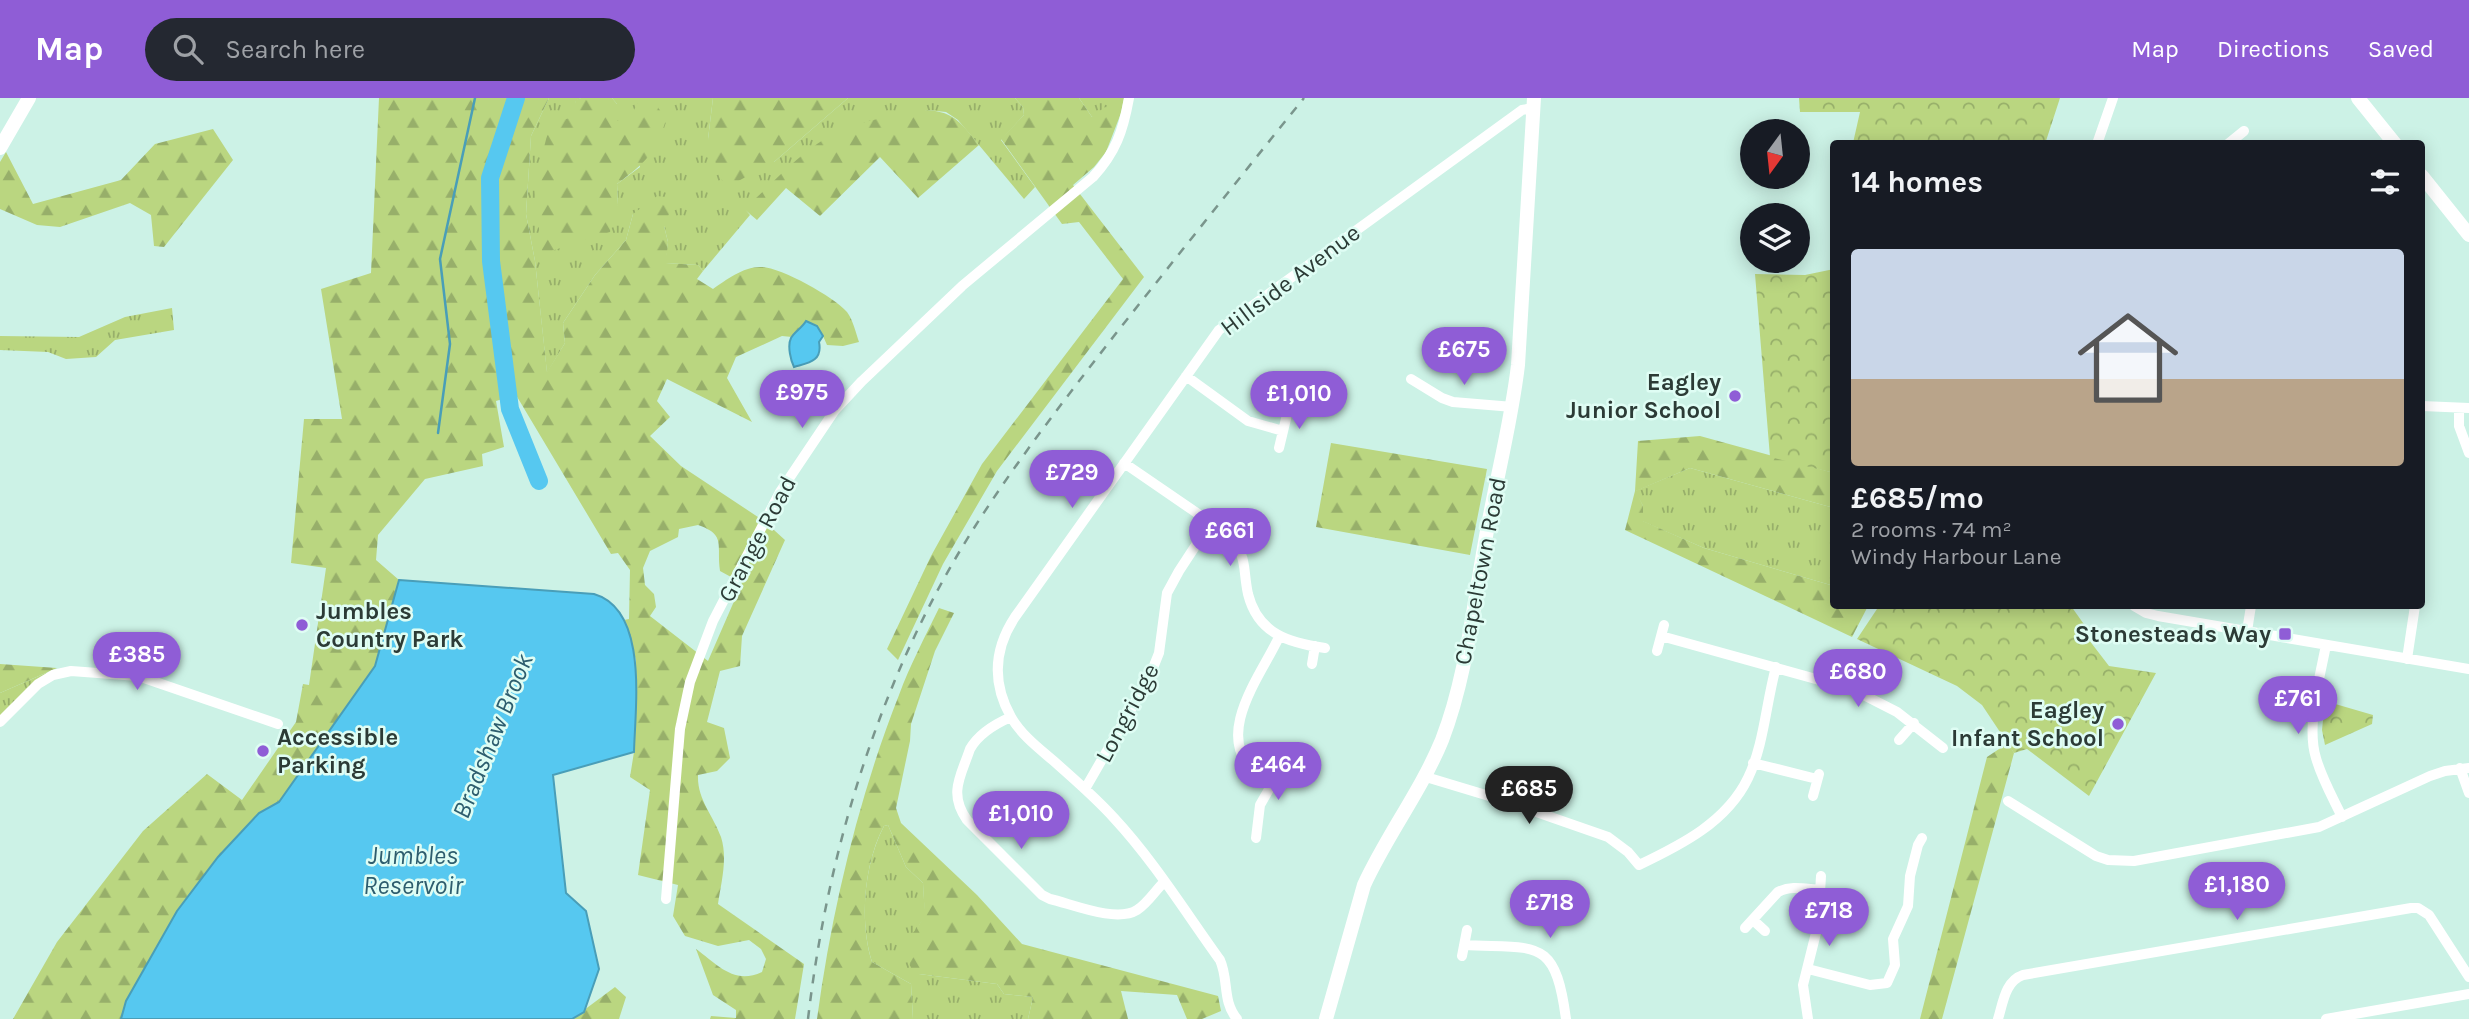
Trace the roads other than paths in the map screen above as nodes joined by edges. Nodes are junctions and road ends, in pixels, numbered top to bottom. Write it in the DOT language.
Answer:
graph roads {
  1 [pos="29,98"];
  2 [pos="1129,98"];
  3 [pos="2113,98"];
  4 [pos="2358,98"];
  5 [pos="1533,103"];
  6 [pos="2099,140"];
  7 [pos="2392,140"];
  8 [pos="0,148"];
  9 [pos="2425,180"];
  10 [pos="2469,235"];
  11 [pos="1186,376"];
  12 [pos="1410,377"];
  13 [pos="1290,402"];
  14 [pos="2425,406"];
  15 [pos="1513,407"];
  16 [pos="2464,408"];
  17 [pos="1283,431"];
  18 [pos="1279,448"];
  19 [pos="2469,453"];
  20 [pos="1124,463"];
  21 [pos="1211,522"];
  22 [pos="2139,609"];
  23 [pos="2251,609"];
  24 [pos="2415,609"];
  25 [pos="2247,631"];
  26 [pos="1279,637"];
  27 [pos="2326,645"];
  28 [pos="1657,651"];
  29 [pos="2407,659"];
  30 [pos="1312,664"];
  31 [pos="1776,667"];
  32 [pos="2469,669"];
  33 [pos="1011,717"];
  34 [pos="0,722"];
  35 [pos="1914,723"];
  36 [pos="278,724"];
  37 [pos="1899,740"];
  38 [pos="1943,748"];
  39 [pos="1284,763"];
  40 [pos="1754,763"];
  41 [pos="2465,768"];
  42 [pos="1426,777"];
  43 [pos="1272,783"];
  44 [pos="1085,789"];
  45 [pos="2469,793"];
  46 [pos="1813,796"];
  47 [pos="2008,801"];
  48 [pos="2342,817"];
  49 [pos="1256,838"];
  50 [pos="1922,838"];
  51 [pos="1821,876"];
  52 [pos="1164,882"];
  53 [pos="1820,890"];
  54 [pos="666,899"];
  55 [pos="1467,930"];
  56 [pos="1765,931"];
  57 [pos="1808,969"];
  58 [pos="2469,978"];
  59 [pos="2469,995"];
  60 [pos="1237,1019"];
  61 [pos="1325,1019"];
  62 [pos="1566,1019"];
  63 [pos="1808,1019"];
  64 [pos="1998,1019"];
  65 [pos="2326,1019"];
  1 -- 8 [label="main road"];
  2 -- 54 [label="street, Grange Road"];
  3 -- 6 [label="street"];
  4 -- 7 [label="main road"];
  5 -- 11 [label="street, Hillside Avenue"];
  5 -- 15 [label="main road, Chapeltown Road"];
  9 -- 10 [label="main road"];
  11 -- 17 [label="street"];
  11 -- 20 [label="street, Hillside Avenue"];
  12 -- 15 [label="street"];
  13 -- 17 [label="street"];
  14 -- 16 [label="street"];
  15 -- 42 [label="main road, Chapeltown Road"];
  16 -- 19 [label="street"];
  17 -- 18 [label="street"];
  20 -- 21 [label="street"];
  20 -- 33 [label="street, Hillside Avenue"];
  21 -- 26 [label="street"];
  21 -- 44 [label="street, Longridge"];
  22 -- 25 [label="street"];
  23 -- 25 [label="street"];
  24 -- 29 [label="street"];
  25 -- 27 [label="street"];
  26 -- 30 [label="street"];
  26 -- 43 [label="street"];
  27 -- 29 [label="street"];
  27 -- 48 [label="street"];
  28 -- 31 [label="street"];
  29 -- 32 [label="street"];
  31 -- 35 [label="street"];
  31 -- 40 [label="street"];
  33 -- 44 [label="street, Hillside Avenue"];
  33 -- 52 [label="street"];
  34 -- 36 [label="street"];
  35 -- 37 [label="street"];
  35 -- 38 [label="street"];
  39 -- 43 [label="street"];
  40 -- 42 [label="street"];
  40 -- 46 [label="street"];
  41 -- 45 [label="street"];
  41 -- 48 [label="street"];
  42 -- 61 [label="main road, Chapeltown Road"];
  43 -- 49 [label="street"];
  44 -- 52 [label="street, Hillside Avenue"];
  47 -- 48 [label="street"];
  50 -- 57 [label="street"];
  51 -- 53 [label="street"];
  52 -- 60 [label="street, Hillside Avenue"];
  53 -- 56 [label="street"];
  53 -- 57 [label="street"];
  55 -- 62 [label="street"];
  57 -- 63 [label="street"];
  58 -- 64 [label="street"];
  59 -- 65 [label="street"];
}
